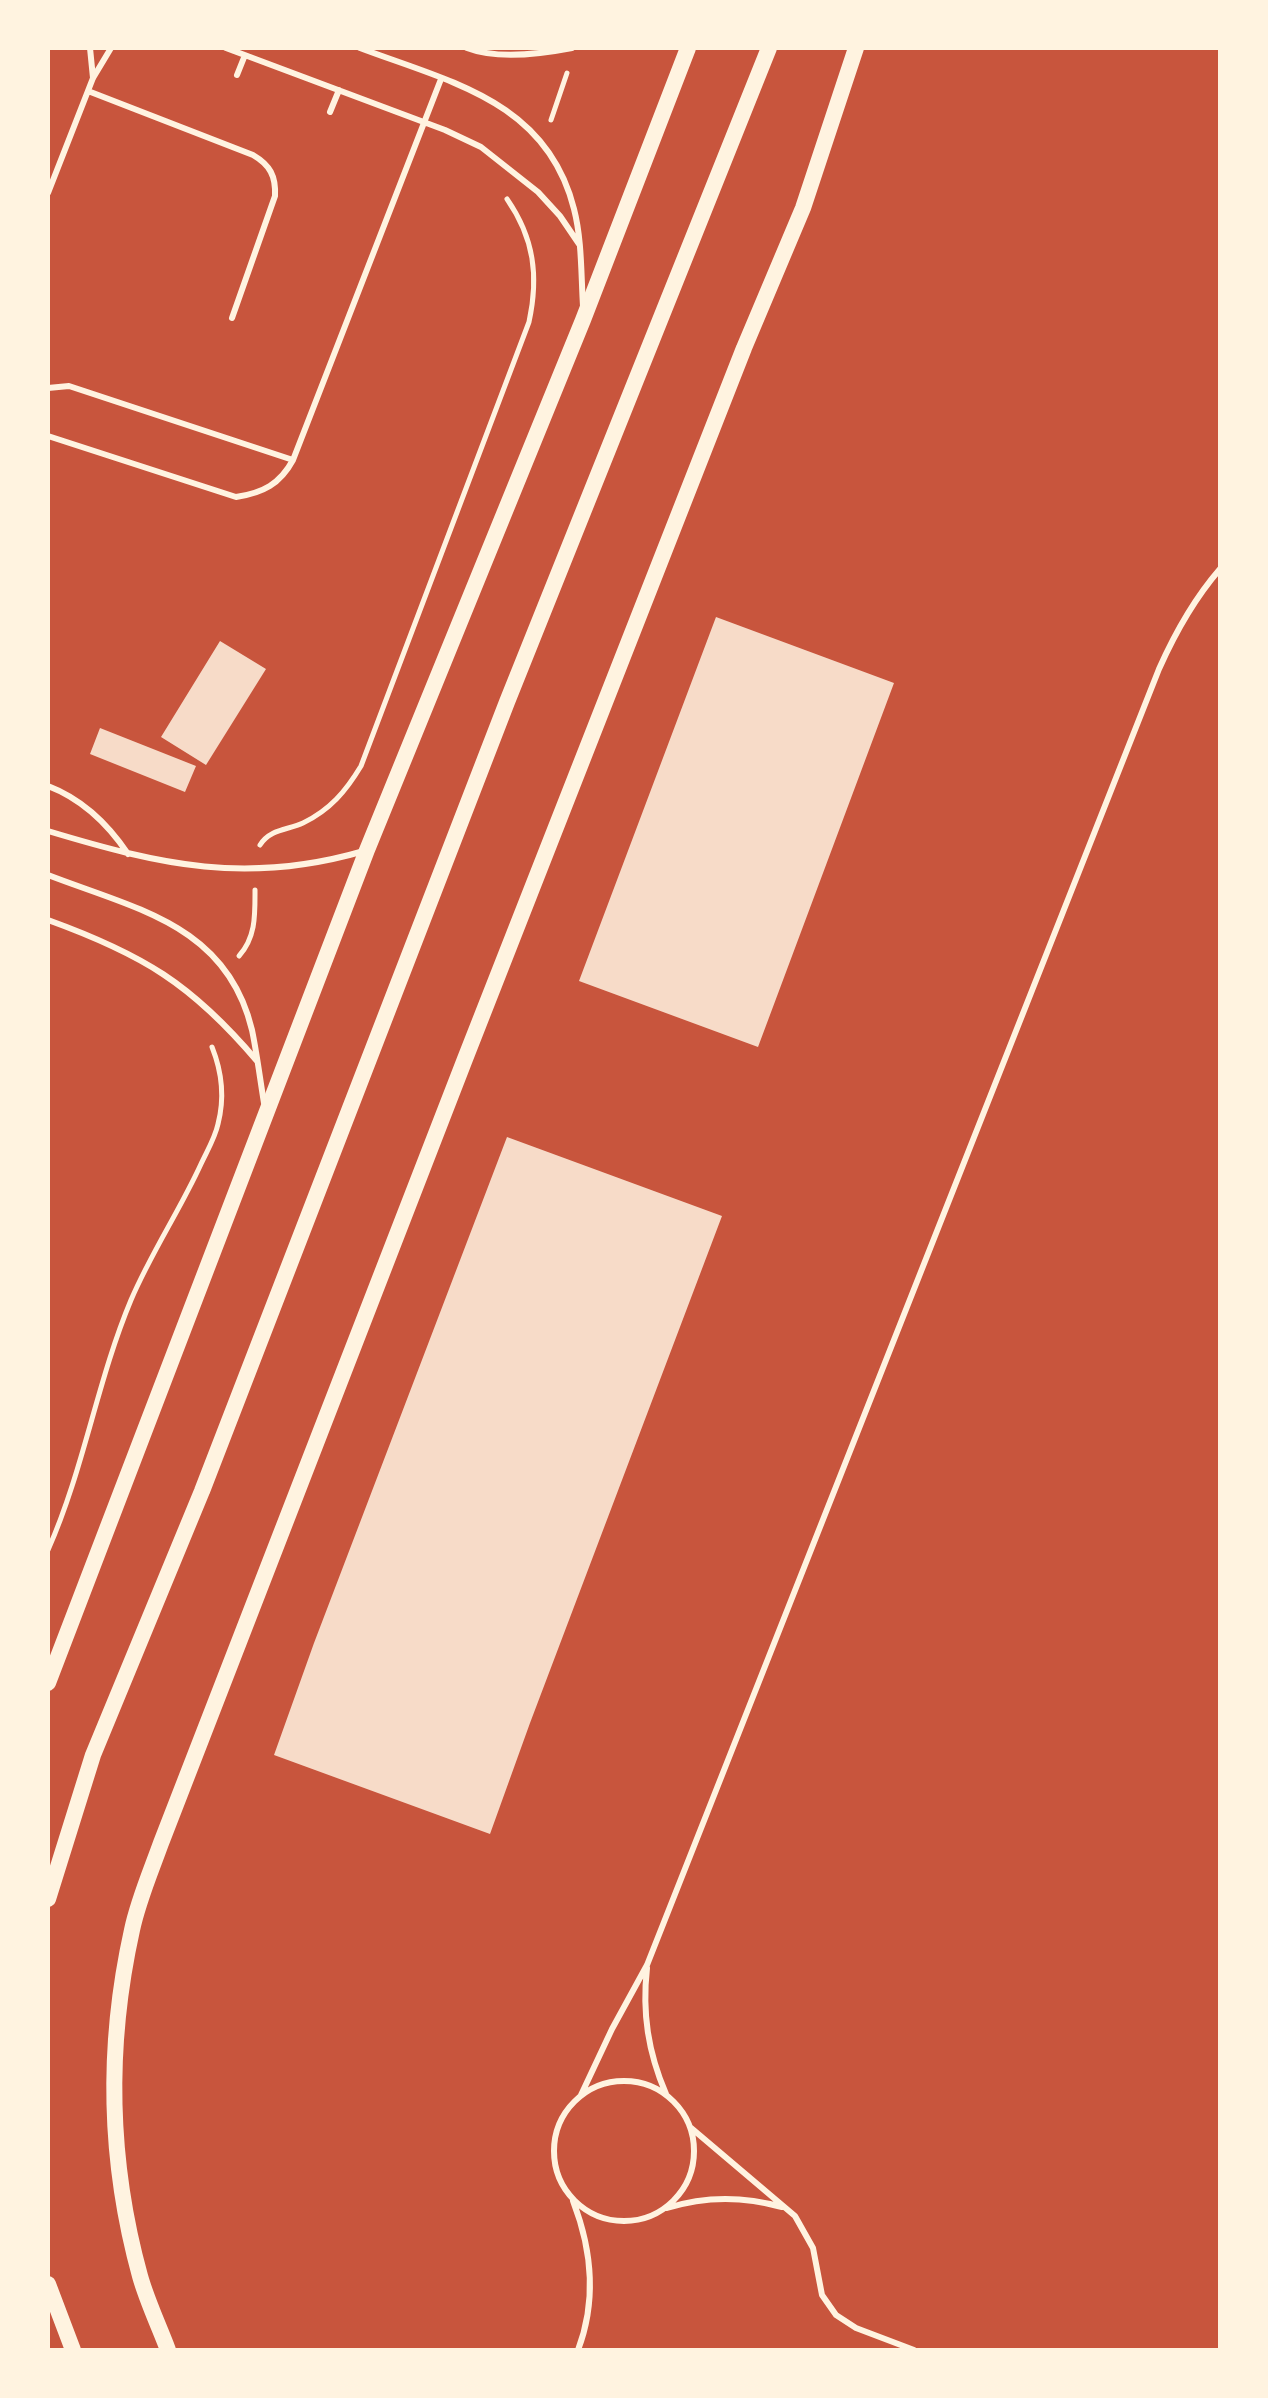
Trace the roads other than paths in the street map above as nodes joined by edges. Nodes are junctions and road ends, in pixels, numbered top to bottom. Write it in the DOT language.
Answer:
graph roads {
  1 [pos="90,48"];
  2 [pos="111,48"];
  3 [pos="226,48"];
  4 [pos="360,48"];
  5 [pos="467,48"];
  6 [pos="572,48"];
  7 [pos="688,48"];
  8 [pos="769,48"];
  9 [pos="856,48"];
  10 [pos="245,55"];
  11 [pos="237,75"];
  12 [pos="93,78"];
  13 [pos="441,79"];
  14 [pos="339,90"];
  15 [pos="88,91"];
  16 [pos="330,112"];
  17 [pos="424,122"];
  18 [pos="48,193"];
  19 [pos="579,244"];
  20 [pos="232,318"];
  21 [pos="583,320"];
  22 [pos="48,388"];
  23 [pos="48,436"];
  24 [pos="293,460"];
  25 [pos="1220,569"];
  26 [pos="48,786"];
  27 [pos="48,831"];
  28 [pos="367,850"];
  29 [pos="128,854"];
  30 [pos="48,875"];
  31 [pos="48,920"];
  32 [pos="257,1062"];
  33 [pos="266,1114"];
  34 [pos="55,1651"];
  35 [pos="48,1683"];
  36 [pos="48,1899"];
  37 [pos="647,1965"];
  38 [pos="581,2095"];
  39 [pos="667,2095"];
  40 [pos="690,2127"];
  41 [pos="571,2198"];
  42 [pos="785,2208"];
  43 [pos="660,2211"];
  44 [pos="48,2284"];
  45 [pos="73,2350"];
  46 [pos="168,2350"];
  47 [pos="578,2350"];
  48 [pos="914,2350"];
  1 -- 12 [label="lane"];
  2 -- 12 [label="lane"];
  3 -- 10 [label="lane"];
  4 -- 13 [label="lane"];
  5 -- 6 [label="lane"];
  7 -- 21 [label="main road"];
  8 -- 36 [label="main road"];
  9 -- 46 [label="main road"];
  10 -- 11 [label="lane"];
  10 -- 14 [label="lane"];
  12 -- 15 [label="lane"];
  13 -- 17 [label="lane"];
  13 -- 19 [label="lane"];
  14 -- 16 [label="lane"];
  14 -- 17 [label="lane"];
  15 -- 18 [label="lane"];
  15 -- 20 [label="lane"];
  17 -- 19 [label="lane"];
  17 -- 24 [label="lane"];
  19 -- 21 [label="lane"];
  21 -- 28 [label="main road"];
  22 -- 24 [label="lane"];
  23 -- 24 [label="lane"];
  25 -- 37 [label="lane"];
  26 -- 29 [label="lane"];
  27 -- 29 [label="lane"];
  28 -- 29 [label="lane"];
  28 -- 33 [label="main road"];
  30 -- 32 [label="lane"];
  31 -- 32 [label="lane"];
  32 -- 33 [label="lane"];
  33 -- 34 [label="main road"];
  34 -- 35 [label="main road"];
  37 -- 38 [label="lane"];
  37 -- 39 [label="lane"];
  38 -- 39 [label="lane"];
  38 -- 41 [label="lane"];
  39 -- 40 [label="lane"];
  40 -- 42 [label="lane"];
  40 -- 43 [label="lane"];
  41 -- 43 [label="lane"];
  41 -- 47 [label="lane"];
  42 -- 43 [label="lane"];
  42 -- 48 [label="lane"];
  44 -- 45 [label="main road"];
}
